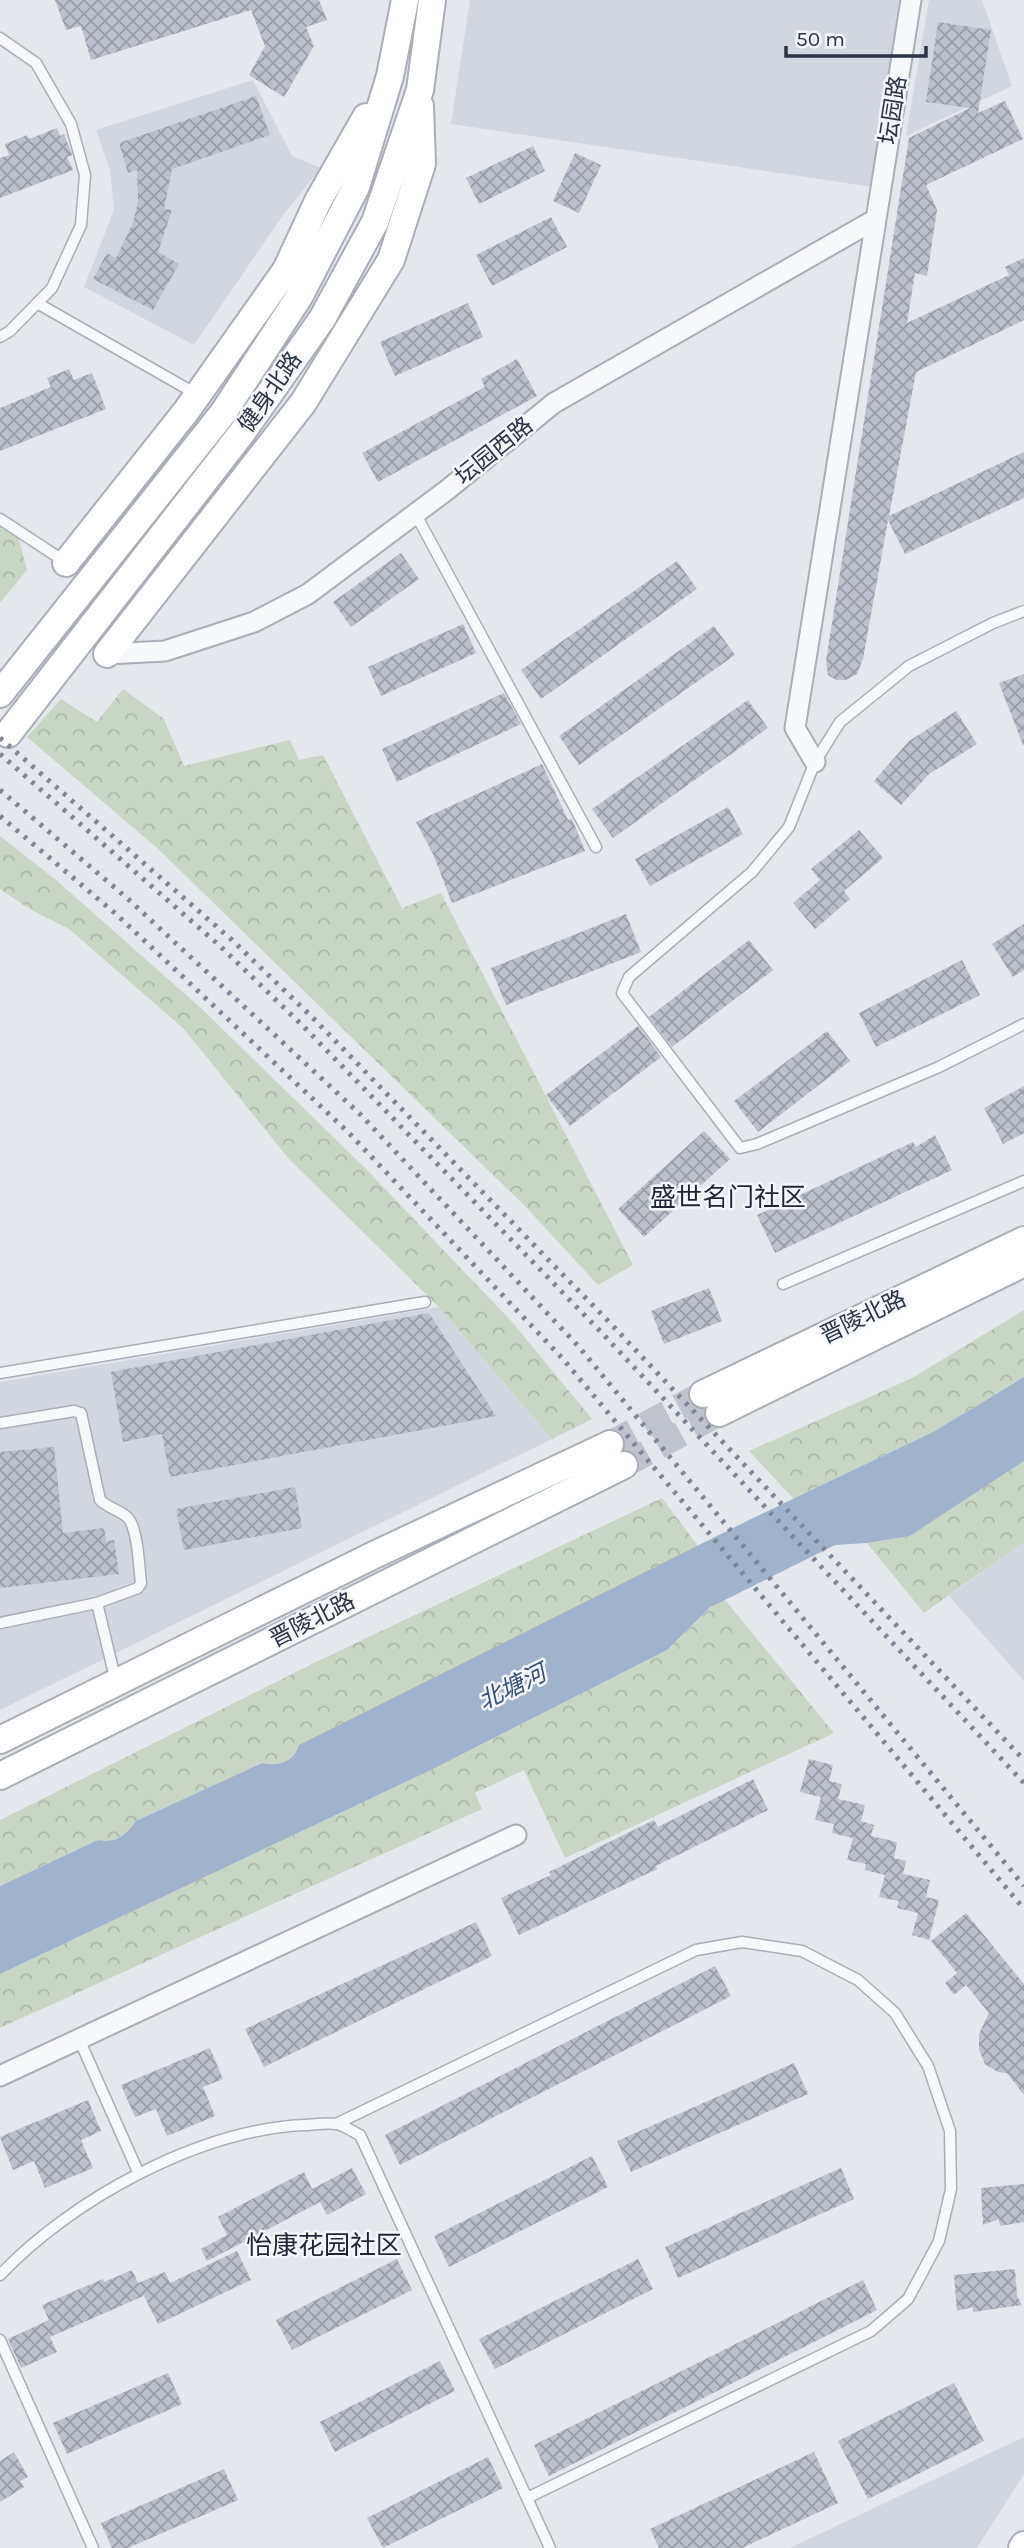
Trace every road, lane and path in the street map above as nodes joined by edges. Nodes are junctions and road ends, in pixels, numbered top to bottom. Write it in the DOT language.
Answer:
graph roads {
  1 [pos="405,0"];
  2 [pos="432,0"];
  3 [pos="911,0"];
  4 [pos="0,38"];
  5 [pos="390,76"];
  6 [pos="420,90"];
  7 [pos="876,219"];
  8 [pos="37,303"];
  9 [pos="0,338"];
  10 [pos="198,395"];
  11 [pos="415,513"];
  12 [pos="0,519"];
  13 [pos="66,563"];
  14 [pos="1024,611"];
  15 [pos="107,654"];
  16 [pos="0,694"];
  17 [pos="8,734"];
  18 [pos="815,762"];
  19 [pos="596,847"];
  20 [pos="1024,1024"];
  21 [pos="1024,1181"];
  22 [pos="1024,1240"];
  23 [pos="1024,1263"];
  24 [pos="783,1284"];
  25 [pos="425,1302"];
  26 [pos="0,1373"];
  27 [pos="0,1423"];
  28 [pos="97,1603"];
  29 [pos="0,1623"];
  30 [pos="116,1682"];
  31 [pos="0,1740"];
  32 [pos="0,1776"];
  33 [pos="516,1835"];
  34 [pos="79,2039"];
  35 [pos="0,2076"];
  36 [pos="336,2124"];
  37 [pos="139,2174"];
  38 [pos="0,2275"];
  39 [pos="0,2340"];
  40 [pos="527,2498"];
  41 [pos="93,2548"];
  42 [pos="550,2548"];
  1 -- 5 [label="main road, 健身北路"];
  2 -- 6 [label="main road, 健身北路"];
  3 -- 7 [label="street, 坛园路"];
  4 -- 8 [label="lane"];
  5 -- 10 [label="main road"];
  5 -- 16 [label="main road, 健身北路"];
  6 -- 15 [label="main road"];
  6 -- 17 [label="main road, 健身北路"];
  7 -- 11 [label="street, 坛园西路"];
  7 -- 18 [label="street, 坛园路"];
  8 -- 9 [label="lane"];
  8 -- 10 [label="lane"];
  10 -- 13 [label="main road"];
  11 -- 15 [label="street, 坛园西路"];
  11 -- 19 [label="lane"];
  12 -- 13 [label="lane"];
  14 -- 18 [label="lane"];
  18 -- 20 [label="lane"];
  21 -- 24 [label="lane"];
  22 -- 23 [label="main road, 晋陵北路"];
  25 -- 26 [label="lane"];
  27 -- 28 [label="lane"];
  28 -- 29 [label="lane"];
  28 -- 30 [label="lane"];
  30 -- 31 [label="main road, 晋陵北路"];
  30 -- 32 [label="main road, 晋陵北路"];
  33 -- 34 [label="street"];
  34 -- 35 [label="street"];
  34 -- 37 [label="lane"];
  36 -- 37 [label="lane"];
  36 -- 40 [label="lane"];
  36 -- 40 [label="lane"];
  37 -- 38 [label="lane"];
  39 -- 41 [label="lane"];
  40 -- 42 [label="lane"];
}
